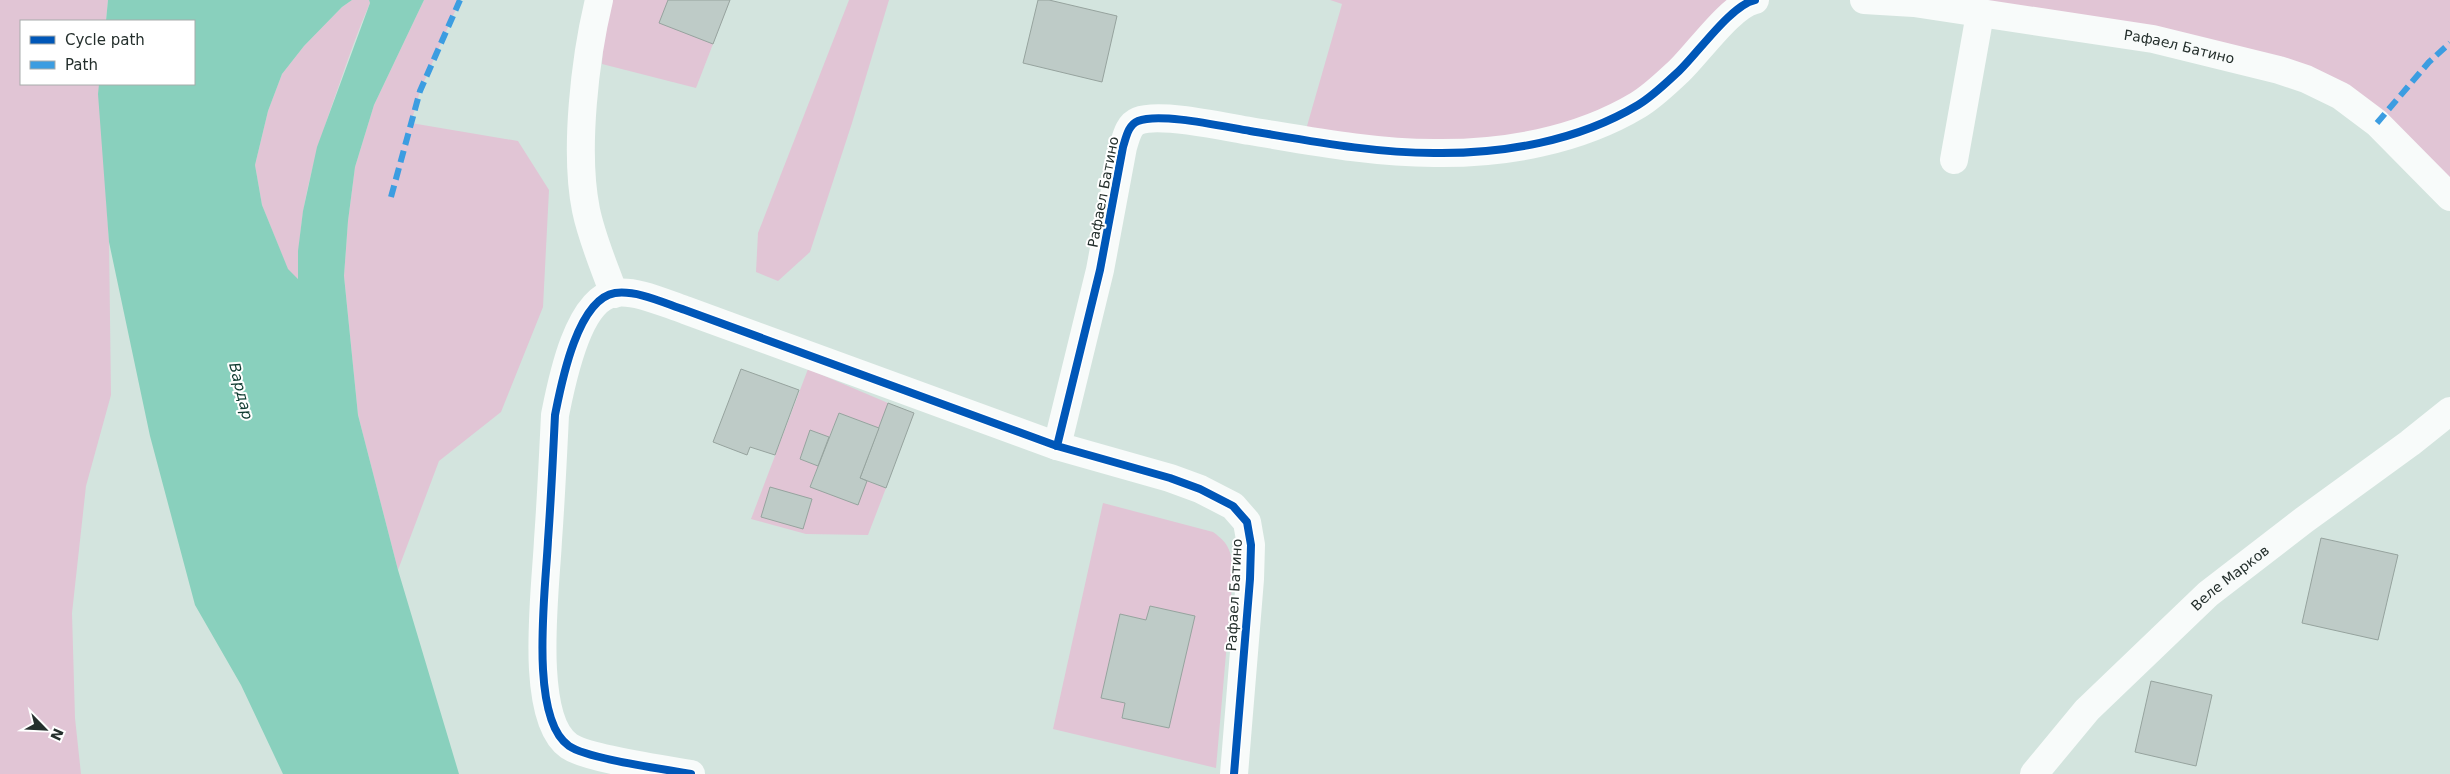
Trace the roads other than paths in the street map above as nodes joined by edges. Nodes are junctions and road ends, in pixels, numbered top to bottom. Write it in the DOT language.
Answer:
graph roads {
  1 [pos="599,0"];
  2 [pos="1755,0"];
  3 [pos="1864,0"];
  4 [pos="1980,14"];
  5 [pos="1954,160"];
  6 [pos="2450,197"];
  7 [pos="614,294"];
  8 [pos="2450,410"];
  9 [pos="1057,446"];
  10 [pos="691,774"];
  11 [pos="1234,774"];
  12 [pos="2034,774"];
  1 -- 7 [label="street"];
  2 -- 9 [label="street, Рафаел Батино"];
  3 -- 4 [label="street, Рафаел Батино"];
  4 -- 5 [label="street"];
  4 -- 6 [label="street, Рафаел Батино"];
  7 -- 9 [label="street"];
  7 -- 10 [label="street"];
  8 -- 12 [label="street, Веле Марков"];
  9 -- 11 [label="street, Рафаел Батино"];
}
